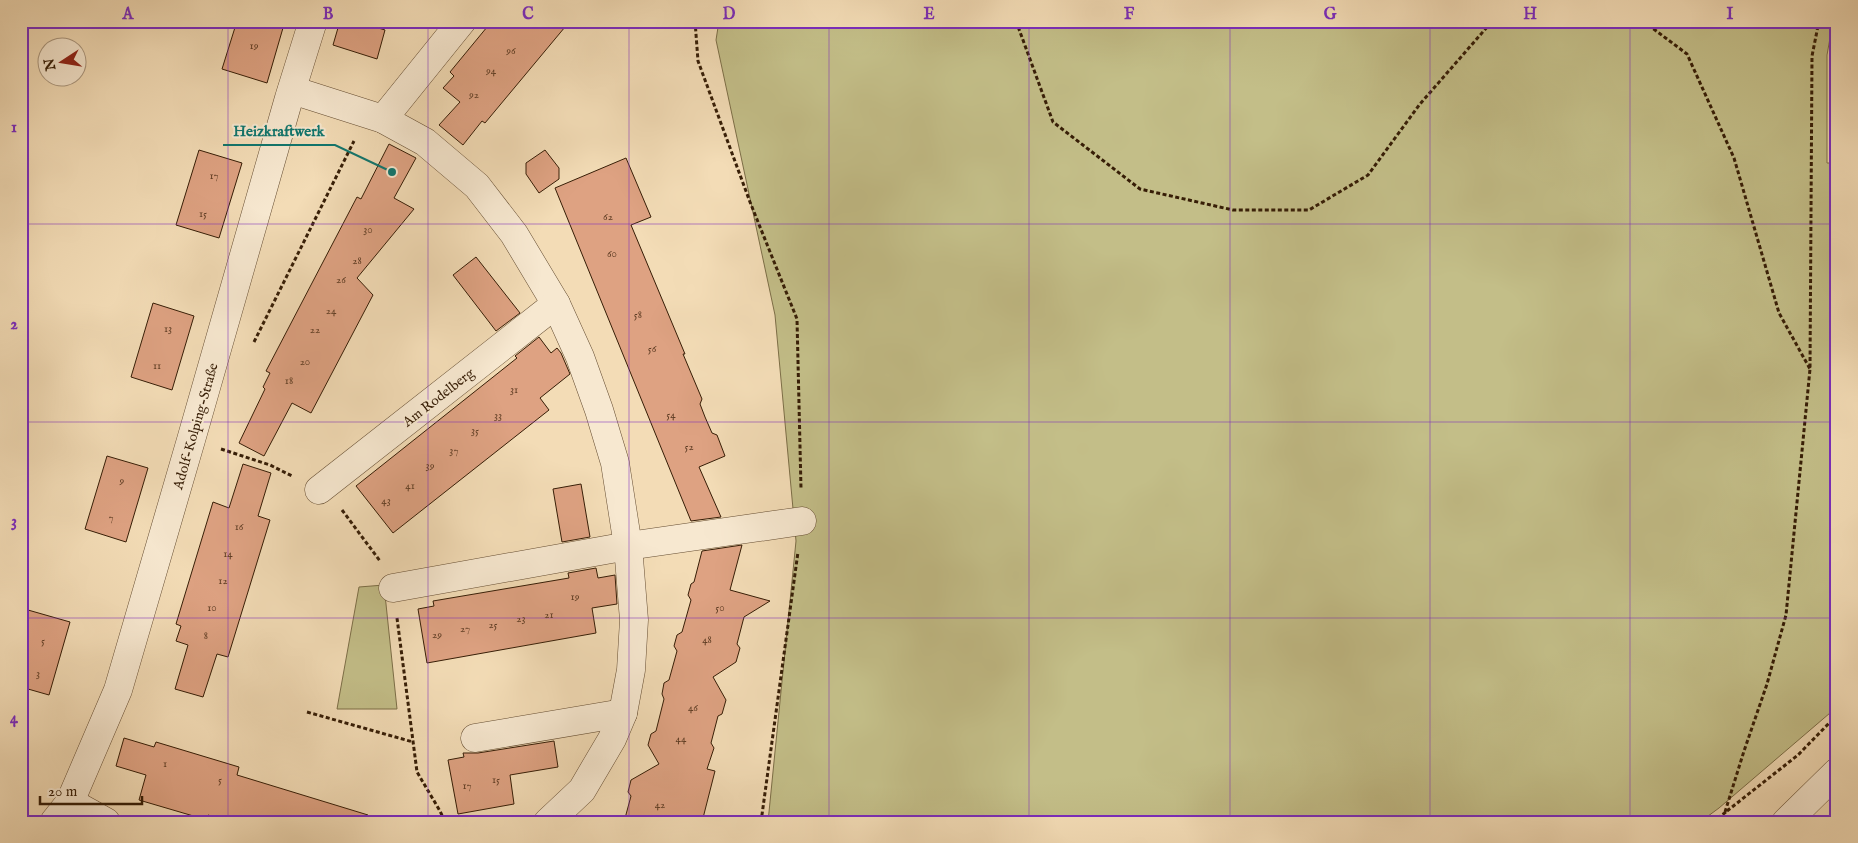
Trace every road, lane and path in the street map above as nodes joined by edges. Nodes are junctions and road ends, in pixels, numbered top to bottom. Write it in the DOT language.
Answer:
graph roads {
  1 [pos="313,21"];
  2 [pos="462,21"];
  3 [pos="695,21"];
  4 [pos="1016,21"];
  5 [pos="1497,21"];
  6 [pos="1643,21"];
  7 [pos="1818,21"];
  8 [pos="292,90"];
  9 [pos="375,116"];
  10 [pos="556,304"];
  11 [pos="252,345"];
  12 [pos="1810,370"];
  13 [pos="191,440"];
  14 [pos="319,490"];
  15 [pos="802,521"];
  16 [pos="628,546"];
  17 [pos="393,588"];
  18 [pos="307,712"];
  19 [pos="624,712"];
  20 [pos="1837,714"];
  21 [pos="475,738"];
  22 [pos="413,742"];
  23 [pos="1837,772"];
  24 [pos="62,812"];
  25 [pos="1725,812"];
  26 [pos="106,822"];
  27 [pos="444,822"];
  28 [pos="548,822"];
  29 [pos="761,822"];
  30 [pos="1712,822"];
  31 [pos="1786,822"];
  1 -- 8 [label="street, Adolf-Kolping-Straße"];
  2 -- 9 [label="street"];
  3 -- 15 [label="path"];
  4 -- 5 [label="path"];
  6 -- 12 [label="path"];
  7 -- 12 [label="path"];
  8 -- 9 [label="street"];
  8 -- 13 [label="street, Adolf-Kolping-Straße"];
  9 -- 10 [label="street"];
  9 -- 11 [label="path"];
  10 -- 14 [label="street, Am Rodelberg"];
  10 -- 16 [label="street"];
  12 -- 25 [label="path"];
  13 -- 14 [label="path"];
  13 -- 24 [label="street, Adolf-Kolping-Straße"];
  14 -- 17 [label="path"];
  15 -- 16 [label="street"];
  15 -- 29 [label="path"];
  16 -- 17 [label="street"];
  16 -- 19 [label="street"];
  17 -- 22 [label="path"];
  18 -- 22 [label="path"];
  19 -- 21 [label="street"];
  19 -- 28 [label="street"];
  20 -- 25 [label="path"];
  22 -- 27 [label="path"];
  23 -- 31 [label="street"];
  24 -- 26 [label="street"];
  25 -- 30 [label="path"];
}
